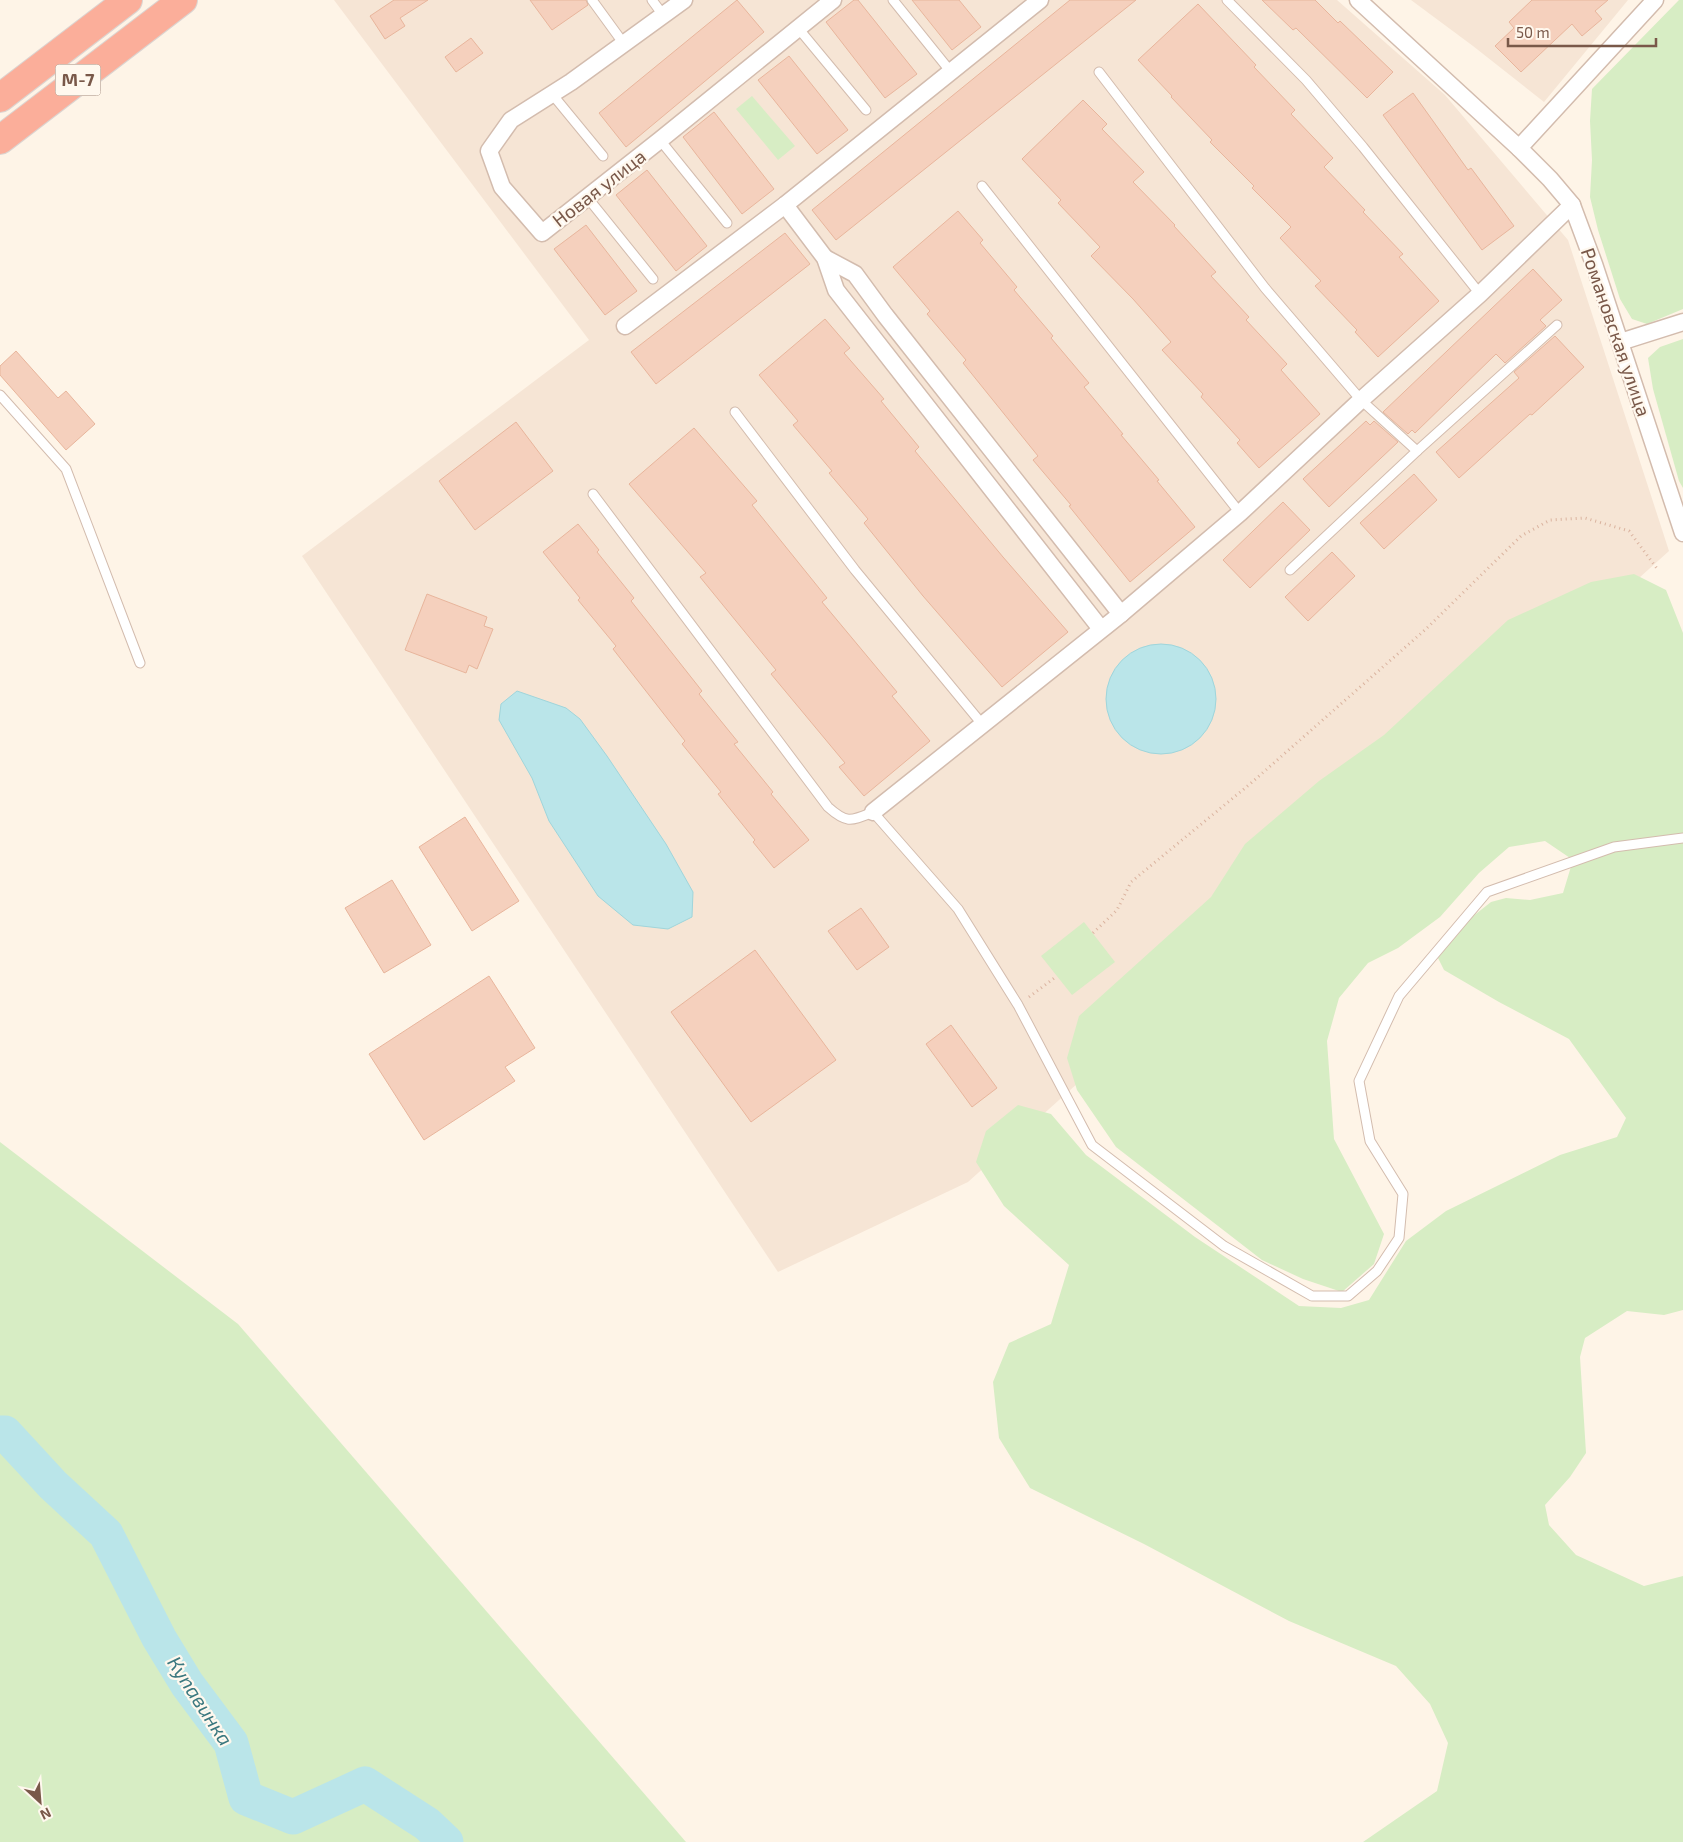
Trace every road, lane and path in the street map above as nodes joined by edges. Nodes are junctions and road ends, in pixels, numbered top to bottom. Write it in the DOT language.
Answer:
graph roads {
  1 [pos="128,0"];
  2 [pos="182,0"];
  3 [pos="592,0"];
  4 [pos="652,0"];
  5 [pos="684,0"];
  6 [pos="833,0"];
  7 [pos="893,0"];
  8 [pos="1040,0"];
  9 [pos="1227,0"];
  10 [pos="1358,0"];
  11 [pos="1654,0"];
  12 [pos="663,15"];
  13 [pos="798,28"];
  14 [pos="624,44"];
  15 [pos="951,72"];
  16 [pos="1100,72"];
  17 [pos="552,94"];
  18 [pos="0,98"];
  19 [pos="866,110"];
  20 [pos="0,140"];
  21 [pos="660,140"];
  22 [pos="1519,148"];
  23 [pos="603,156"];
  24 [pos="982,186"];
  25 [pos="587,197"];
  26 [pos="1572,205"];
  27 [pos="785,206"];
  28 [pos="727,223"];
  29 [pos="825,258"];
  30 [pos="653,279"];
  31 [pos="1480,294"];
  32 [pos="1683,322"];
  33 [pos="1557,325"];
  34 [pos="626,326"];
  35 [pos="1620,342"];
  36 [pos="923,363"];
  37 [pos="904,379"];
  38 [pos="0,394"];
  39 [pos="1362,400"];
  40 [pos="735,412"];
  41 [pos="1417,452"];
  42 [pos="593,494"];
  43 [pos="1028,496"];
  44 [pos="1009,512"];
  45 [pos="1240,513"];
  46 [pos="1683,533"];
  47 [pos="1290,570"];
  48 [pos="1658,570"];
  49 [pos="1121,614"];
  50 [pos="1101,629"];
  51 [pos="140,663"];
  52 [pos="982,724"];
  53 [pos="874,812"];
  54 [pos="1683,838"];
  55 [pos="1092,933"];
  56 [pos="1057,976"];
  57 [pos="1018,1004"];
  1 -- 18 [label="highway, М-7"];
  2 -- 20 [label="highway, М-7"];
  3 -- 14 [label="lane"];
  4 -- 12 [label="lane"];
  5 -- 12 [label="street, Новая улица"];
  6 -- 13 [label="street, Новая улица"];
  7 -- 15 [label="lane"];
  8 -- 15 [label="street"];
  9 -- 31 [label="lane"];
  10 -- 22 [label="street, Романовская улица"];
  11 -- 22 [label="street"];
  12 -- 14 [label="street, Новая улица"];
  13 -- 19 [label="lane"];
  13 -- 21 [label="street, Новая улица"];
  14 -- 17 [label="street, Новая улица"];
  15 -- 27 [label="street"];
  16 -- 39 [label="lane"];
  17 -- 23 [label="lane"];
  17 -- 25 [label="street, Новая улица"];
  21 -- 25 [label="street, Новая улица"];
  21 -- 28 [label="lane"];
  22 -- 26 [label="street, Романовская улица"];
  24 -- 45 [label="lane"];
  25 -- 30 [label="lane"];
  26 -- 31 [label="street"];
  26 -- 35 [label="street, Романовская улица"];
  27 -- 29 [label="street"];
  27 -- 34 [label="street"];
  29 -- 36 [label="street"];
  29 -- 37 [label="street"];
  31 -- 39 [label="street"];
  32 -- 35 [label="street"];
  33 -- 41 [label="lane"];
  35 -- 46 [label="street, Романовская улица"];
  36 -- 37 [label="street"];
  36 -- 43 [label="street"];
  37 -- 44 [label="street"];
  38 -- 51 [label="lane"];
  39 -- 41 [label="lane"];
  39 -- 45 [label="street"];
  40 -- 52 [label="lane"];
  41 -- 47 [label="lane"];
  42 -- 53 [label="lane"];
  43 -- 44 [label="street"];
  43 -- 49 [label="street"];
  44 -- 50 [label="street"];
  45 -- 49 [label="street"];
  48 -- 55 [label="path"];
  49 -- 50 [label="street"];
  50 -- 52 [label="street"];
  52 -- 53 [label="street"];
  53 -- 57 [label="lane"];
  54 -- 57 [label="lane"];
  56 -- 57 [label="path"];
}
